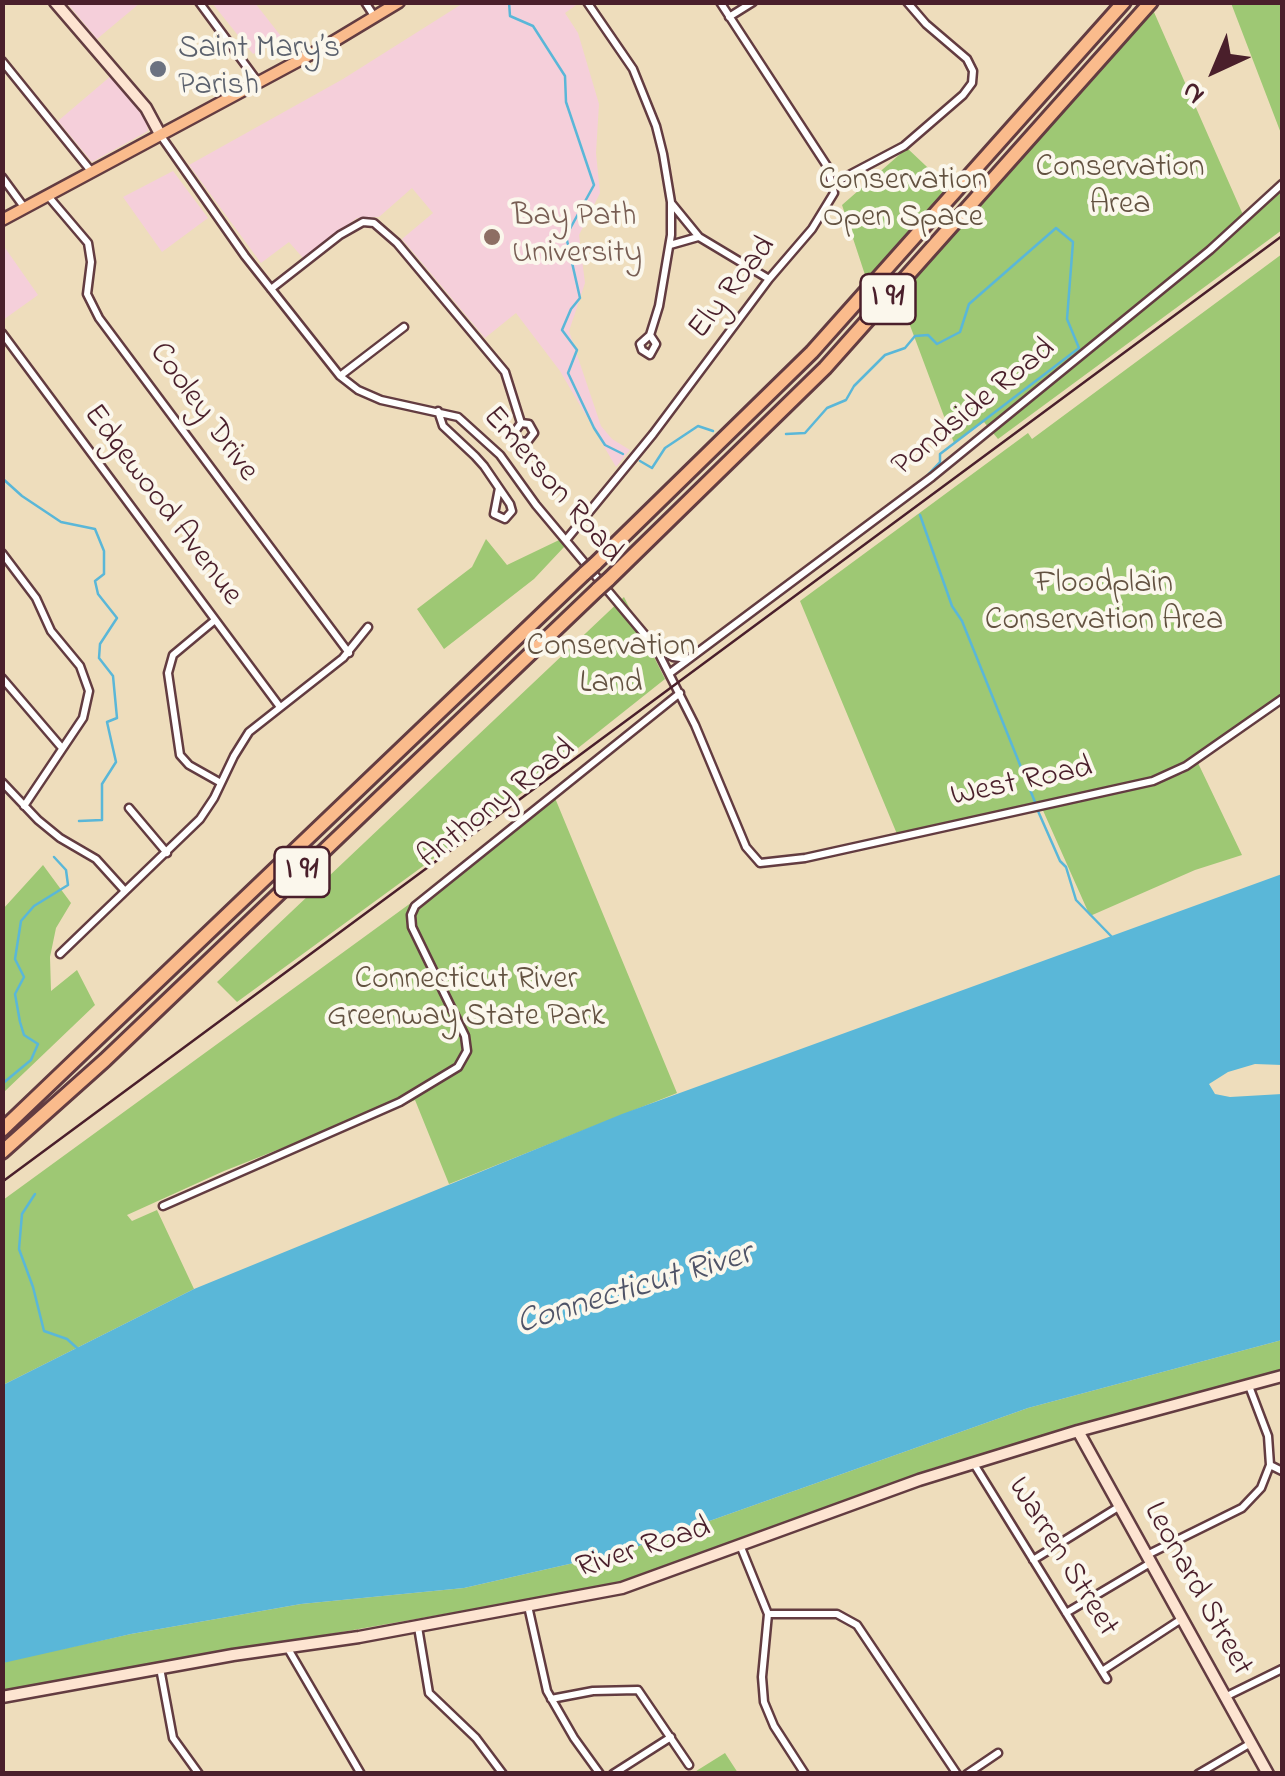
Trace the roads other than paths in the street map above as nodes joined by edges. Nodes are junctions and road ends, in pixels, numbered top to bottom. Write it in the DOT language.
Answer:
graph roads {
  1 [pos="55,2"];
  2 [pos="199,2"];
  3 [pos="364,2"];
  4 [pos="399,2"];
  5 [pos="587,2"];
  6 [pos="720,2"];
  7 [pos="753,2"];
  8 [pos="908,2"];
  9 [pos="1124,2"];
  10 [pos="1150,2"];
  11 [pos="730,17"];
  12 [pos="375,18"];
  13 [pos="2,61"];
  14 [pos="258,82"];
  15 [pos="160,134"];
  16 [pos="91,171"];
  17 [pos="2,177"];
  18 [pos="834,183"];
  19 [pos="1282,184"];
  20 [pos="47,195"];
  21 [pos="671,202"];
  22 [pos="24,207"];
  23 [pos="2,220"];
  24 [pos="699,237"];
  25 [pos="670,245"];
  26 [pos="769,278"];
  27 [pos="271,289"];
  28 [pos="404,327"];
  29 [pos="2,334"];
  30 [pos="650,335"];
  31 [pos="340,376"];
  32 [pos="438,411"];
  33 [pos="521,423"];
  34 [pos="499,488"];
  35 [pos="566,540"];
  36 [pos="2,553"];
  37 [pos="216,620"];
  38 [pos="368,628"];
  39 [pos="656,648"];
  40 [pos="348,653"];
  41 [pos="690,659"];
  42 [pos="670,673"];
  43 [pos="2,678"];
  44 [pos="680,693"];
  45 [pos="1282,700"];
  46 [pos="280,708"];
  47 [pos="62,748"];
  48 [pos="2,782"];
  49 [pos="221,784"];
  50 [pos="24,806"];
  51 [pos="129,808"];
  52 [pos="167,852"];
  53 [pos="753,858"];
  54 [pos="126,891"];
  55 [pos="60,954"];
  56 [pos="2,1130"];
  57 [pos="2,1152"];
  58 [pos="162,1206"];
  59 [pos="1282,1376"];
  60 [pos="1249,1386"];
  61 [pos="1078,1431"];
  62 [pos="973,1463"];
  63 [pos="1270,1465"];
  64 [pos="1282,1471"];
  65 [pos="1121,1505"];
  66 [pos="740,1546"];
  67 [pos="1151,1558"];
  68 [pos="1033,1560"];
  69 [pos="528,1606"];
  70 [pos="1066,1613"];
  71 [pos="768,1614"];
  72 [pos="1183,1618"];
  73 [pos="418,1627"];
  74 [pos="287,1647"];
  75 [pos="160,1668"];
  76 [pos="1282,1669"];
  77 [pos="1102,1671"];
  78 [pos="1108,1679"];
  79 [pos="1227,1696"];
  80 [pos="2,1697"];
  81 [pos="551,1699"];
  82 [pos="671,1738"];
  83 [pos="1252,1743"];
  84 [pos="998,1753"];
  85 [pos="690,1764"];
  86 [pos="199,1774"];
  87 [pos="361,1774"];
  88 [pos="503,1774"];
  89 [pos="600,1774"];
  90 [pos="613,1774"];
  91 [pos="805,1774"];
  92 [pos="957,1774"];
  93 [pos="967,1774"];
  94 [pos="1198,1774"];
  95 [pos="1268,1774"];
  1 -- 15 [label="street"];
  2 -- 14 [label="street"];
  3 -- 12 [label="street"];
  4 -- 12 [label="main road"];
  5 -- 21 [label="street"];
  6 -- 11 [label="street"];
  7 -- 11 [label="street"];
  8 -- 18 [label="street"];
  9 -- 56 [label="highway, I 91"];
  10 -- 57 [label="highway, I 91"];
  11 -- 18 [label="street"];
  12 -- 14 [label="main road"];
  13 -- 16 [label="street"];
  14 -- 15 [label="main road"];
  15 -- 16 [label="main road"];
  15 -- 27 [label="street, Emerson Road"];
  16 -- 20 [label="main road"];
  17 -- 22 [label="street"];
  18 -- 26 [label="street, Ely Road"];
  19 -- 41 [label="street, Pondside Road"];
  20 -- 22 [label="main road"];
  20 -- 40 [label="street, Cooley Drive"];
  21 -- 24 [label="street"];
  21 -- 25 [label="street"];
  22 -- 23 [label="main road"];
  24 -- 25 [label="street"];
  24 -- 26 [label="street"];
  25 -- 30 [label="street"];
  26 -- 35 [label="street, Ely Road"];
  27 -- 31 [label="street, Emerson Road"];
  27 -- 33 [label="street"];
  28 -- 31 [label="street"];
  29 -- 37 [label="street, Edgewood Avenue"];
  31 -- 32 [label="street, Emerson Road"];
  32 -- 34 [label="street"];
  32 -- 35 [label="street, Emerson Road"];
  35 -- 39 [label="street, Emerson Road"];
  36 -- 47 [label="street"];
  37 -- 46 [label="street, Edgewood Avenue"];
  37 -- 49 [label="street"];
  38 -- 40 [label="street"];
  39 -- 41 [label="street"];
  39 -- 42 [label="street, Emerson Road"];
  40 -- 46 [label="street"];
  41 -- 42 [label="street, Pondside Road"];
  42 -- 44 [label="street, Emerson Road"];
  43 -- 47 [label="street"];
  44 -- 53 [label="street, Emerson Road"];
  44 -- 58 [label="street, Anthony Road"];
  45 -- 53 [label="street, West Road"];
  46 -- 49 [label="street"];
  47 -- 50 [label="street"];
  48 -- 50 [label="street"];
  49 -- 52 [label="street"];
  50 -- 54 [label="street"];
  51 -- 52 [label="street"];
  52 -- 54 [label="street"];
  54 -- 55 [label="street"];
  59 -- 60 [label="street, River Road"];
  60 -- 61 [label="street, River Road"];
  60 -- 63 [label="street"];
  61 -- 62 [label="street, River Road"];
  61 -- 65 [label="street, Leonard Street"];
  62 -- 66 [label="street, River Road"];
  62 -- 68 [label="street, Warren Street"];
  63 -- 64 [label="street"];
  63 -- 67 [label="street"];
  65 -- 67 [label="street, Leonard Street"];
  65 -- 68 [label="street"];
  66 -- 69 [label="street, River Road"];
  66 -- 71 [label="street"];
  67 -- 70 [label="street"];
  67 -- 72 [label="street, Leonard Street"];
  68 -- 70 [label="street, Warren Street"];
  69 -- 73 [label="street, River Road"];
  69 -- 81 [label="street"];
  70 -- 77 [label="street, Warren Street"];
  71 -- 91 [label="street"];
  71 -- 92 [label="street"];
  72 -- 77 [label="street"];
  72 -- 79 [label="street, Leonard Street"];
  73 -- 74 [label="street, River Road"];
  73 -- 88 [label="street"];
  74 -- 75 [label="street, River Road"];
  74 -- 87 [label="street"];
  75 -- 80 [label="street, River Road"];
  75 -- 86 [label="street"];
  76 -- 79 [label="street"];
  77 -- 78 [label="street, Warren Street"];
  79 -- 83 [label="street, Leonard Street"];
  81 -- 82 [label="street"];
  81 -- 89 [label="street"];
  82 -- 85 [label="street"];
  82 -- 90 [label="street"];
  83 -- 94 [label="street"];
  83 -- 95 [label="street, Leonard Street"];
  84 -- 93 [label="street"];
}
